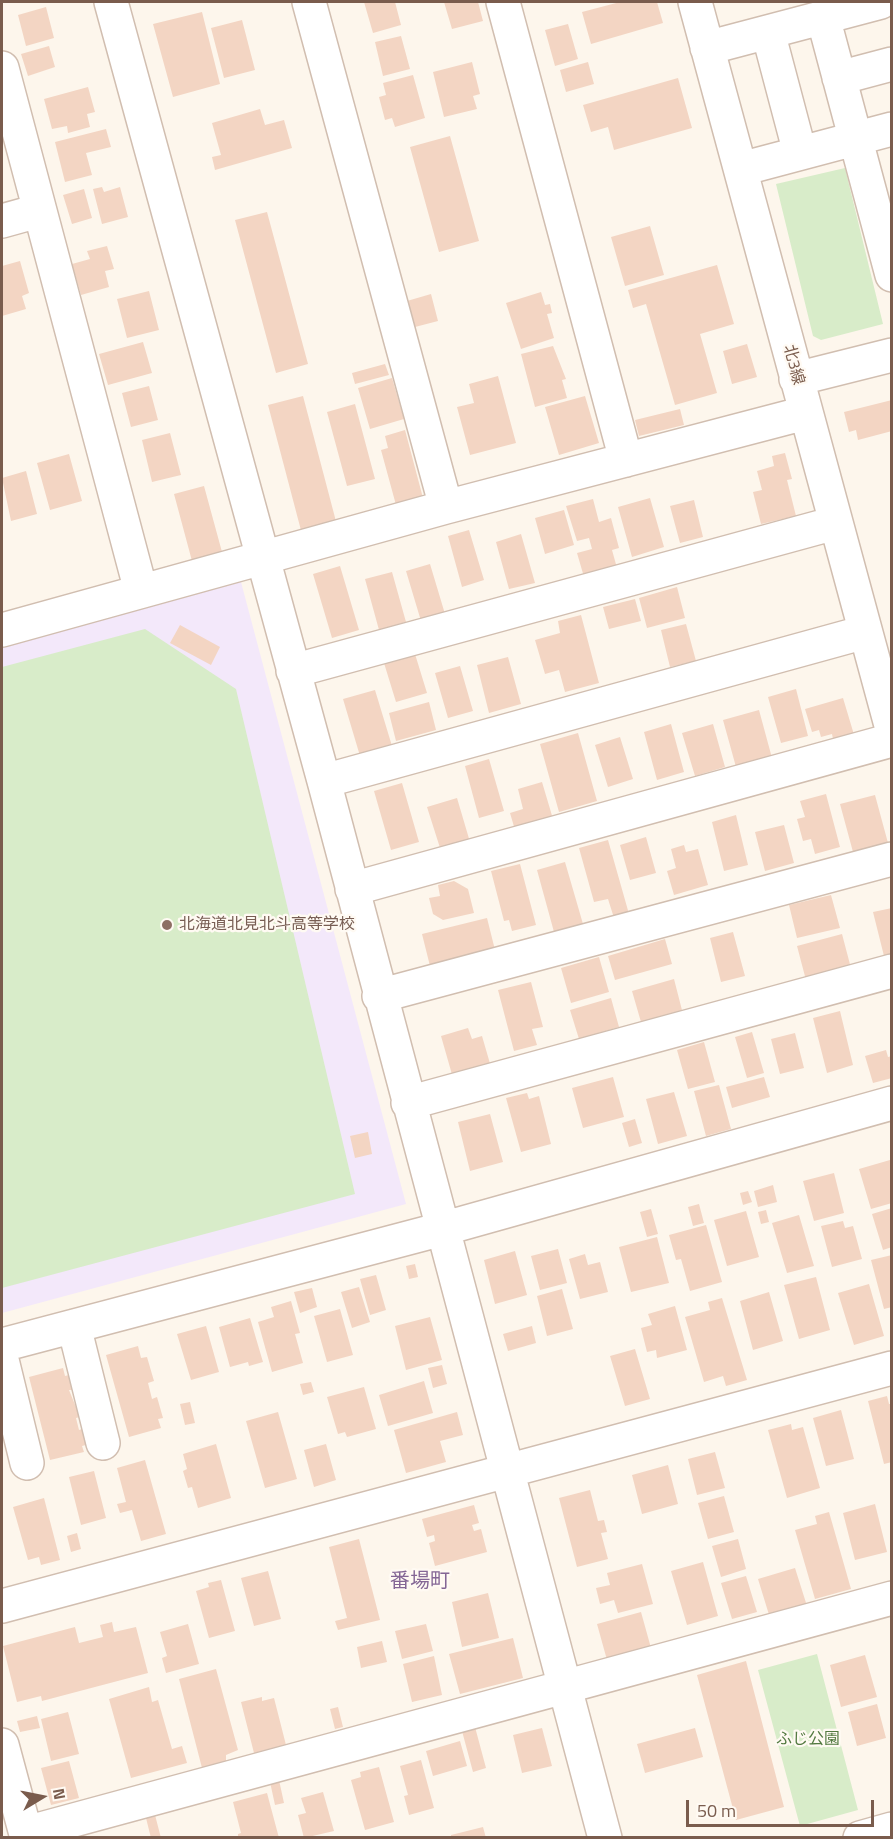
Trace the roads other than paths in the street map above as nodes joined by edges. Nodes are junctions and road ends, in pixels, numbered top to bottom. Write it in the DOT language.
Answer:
graph roads {
  1 [pos="111,2"];
  2 [pos="309,2"];
  3 [pos="503,2"];
  4 [pos="695,2"];
  5 [pos="881,2"];
  6 [pos="823,17"];
  7 [pos="768,32"];
  8 [pos="707,48"];
  9 [pos="891,64"];
  10 [pos="2,68"];
  11 [pos="839,78"];
  12 [pos="891,129"];
  13 [pos="855,138"];
  14 [pos="800,153"];
  15 [pos="741,169"];
  16 [pos="882,197"];
  17 [pos="38,211"];
  18 [pos="2,221"];
  19 [pos="890,263"];
  20 [pos="891,355"];
  21 [pos="796,379"];
  22 [pos="806,414"];
  23 [pos="626,460"];
  24 [pos="446,507"];
  25 [pos="835,523"];
  26 [pos="262,559"];
  27 [pos="141,591"];
  28 [pos="2,630"];
  29 [pos="865,632"];
  30 [pos="293,671"];
  31 [pos="891,729"];
  32 [pos="891,740"];
  33 [pos="324,781"];
  34 [pos="891,858"];
  35 [pos="352,889"];
  36 [pos="891,971"];
  37 [pos="379,996"];
  38 [pos="408,1103"];
  39 [pos="891,1104"];
  40 [pos="442,1229"];
  41 [pos="74,1326"];
  42 [pos="2,1345"];
  43 [pos="2,1360"];
  44 [pos="891,1368"];
  45 [pos="103,1443"];
  46 [pos="27,1463"];
  47 [pos="507,1471"];
  48 [pos="891,1598"];
  49 [pos="2,1606"];
  50 [pos="565,1688"];
  51 [pos="2,1745"];
  52 [pos="891,1829"];
  53 [pos="26,1835"];
  54 [pos="605,1838"];
  55 [pos="860,1838"];
  1 -- 26 [label="street"];
  2 -- 24 [label="street"];
  3 -- 23 [label="street"];
  4 -- 8 [label="street, 北3線"];
  5 -- 6 [label="street"];
  6 -- 7 [label="street"];
  6 -- 11 [label="street"];
  7 -- 8 [label="street"];
  7 -- 14 [label="street"];
  8 -- 15 [label="street, 北3線"];
  9 -- 11 [label="street"];
  10 -- 17 [label="street"];
  11 -- 13 [label="street"];
  12 -- 13 [label="street"];
  13 -- 14 [label="street"];
  13 -- 16 [label="street"];
  14 -- 15 [label="street"];
  15 -- 21 [label="street, 北3線"];
  16 -- 19 [label="street"];
  17 -- 18 [label="street"];
  17 -- 27 [label="street"];
  20 -- 21 [label="street"];
  21 -- 22 [label="street, 北3線"];
  22 -- 23 [label="street"];
  22 -- 25 [label="street, 北3線"];
  23 -- 24 [label="street"];
  24 -- 26 [label="street"];
  25 -- 29 [label="street, 北3線"];
  25 -- 30 [label="street"];
  26 -- 27 [label="street"];
  26 -- 30 [label="street"];
  27 -- 28 [label="street"];
  29 -- 31 [label="street, 北3線"];
  29 -- 33 [label="street"];
  30 -- 33 [label="street"];
  32 -- 35 [label="street"];
  33 -- 35 [label="street"];
  34 -- 37 [label="street"];
  35 -- 37 [label="street"];
  36 -- 38 [label="street"];
  37 -- 38 [label="street"];
  38 -- 40 [label="street"];
  39 -- 40 [label="street"];
  40 -- 41 [label="street"];
  40 -- 47 [label="street"];
  41 -- 42 [label="street"];
  41 -- 45 [label="street"];
  43 -- 46 [label="street"];
  44 -- 47 [label="street"];
  47 -- 49 [label="street"];
  47 -- 50 [label="street"];
  48 -- 50 [label="street"];
  50 -- 53 [label="street"];
  50 -- 54 [label="street"];
  51 -- 53 [label="street"];
  52 -- 55 [label="street"];
}
